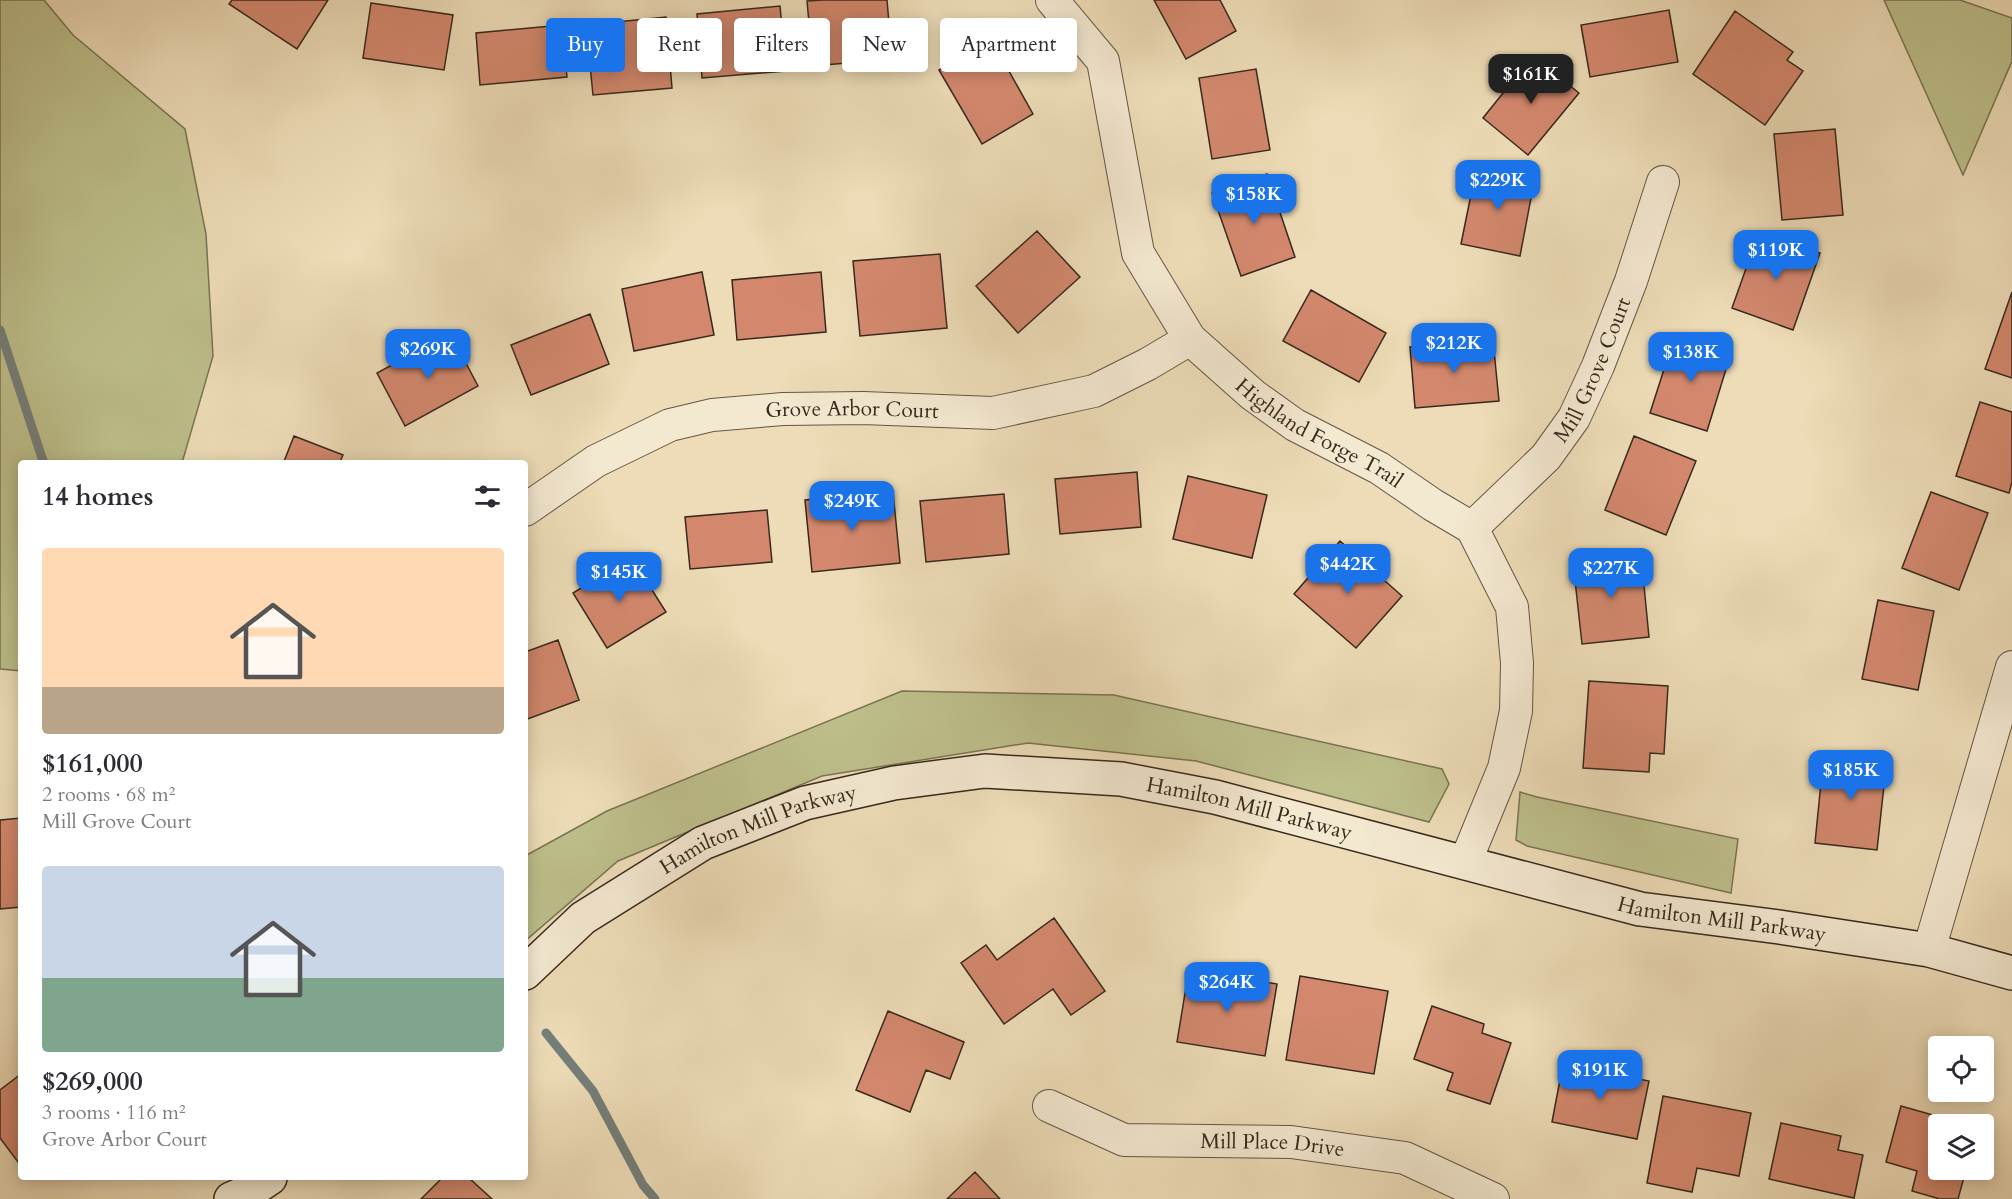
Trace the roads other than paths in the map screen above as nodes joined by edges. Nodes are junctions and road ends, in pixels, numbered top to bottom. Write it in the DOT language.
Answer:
graph roads {
  1 [pos="1052,0"];
  2 [pos="1663,182"];
  3 [pos="1190,339"];
  4 [pos="528,507"];
  5 [pos="1472,528"];
  6 [pos="2012,667"];
  7 [pos="1465,863"];
  8 [pos="1929,950"];
  9 [pos="528,970"];
  10 [pos="2012,973"];
  11 [pos="1049,1106"];
  12 [pos="1493,1199"];
  1 -- 3 [label="street, Highland Forge Trail"];
  2 -- 5 [label="street, Mill Grove Court"];
  3 -- 4 [label="street, Grove Arbor Court"];
  3 -- 5 [label="street, Highland Forge Trail"];
  5 -- 7 [label="street"];
  6 -- 8 [label="street"];
  7 -- 8 [label="street, Hamilton Mill Parkway"];
  7 -- 9 [label="street, Hamilton Mill Parkway"];
  8 -- 10 [label="street, Hamilton Mill Parkway"];
  11 -- 12 [label="street, Mill Place Drive"];
}
